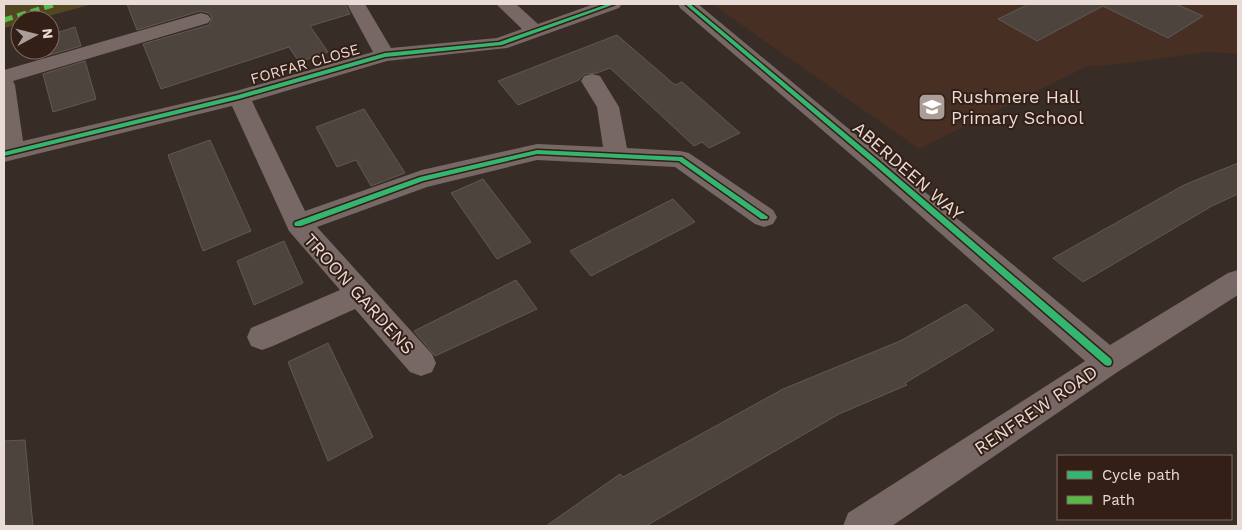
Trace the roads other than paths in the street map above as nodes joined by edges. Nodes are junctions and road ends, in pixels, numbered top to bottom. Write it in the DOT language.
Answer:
graph roads {
  1 [pos="356,4"];
  2 [pos="505,4"];
  3 [pos="612,4"];
  4 [pos="687,4"];
  5 [pos="201,19"];
  6 [pos="535,31"];
  7 [pos="385,55"];
  8 [pos="4,77"];
  9 [pos="592,81"];
  10 [pos="4,85"];
  11 [pos="239,97"];
  12 [pos="8,152"];
  13 [pos="616,156"];
  14 [pos="764,217"];
  15 [pos="298,224"];
  16 [pos="1238,281"];
  17 [pos="360,294"];
  18 [pos="262,336"];
  19 [pos="1108,362"];
  20 [pos="421,363"];
  21 [pos="861,526"];
  1 -- 7 [label="street"];
  2 -- 6 [label="street"];
  3 -- 6 [label="street, FORFAR CLOSE"];
  4 -- 19 [label="street, ABERDEEN WAY"];
  5 -- 8 [label="street"];
  6 -- 7 [label="street, FORFAR CLOSE"];
  7 -- 11 [label="street, FORFAR CLOSE"];
  9 -- 13 [label="street"];
  10 -- 12 [label="street"];
  11 -- 12 [label="street, FORFAR CLOSE"];
  11 -- 15 [label="street, TROON GARDENS"];
  13 -- 14 [label="street, TROON GARDENS"];
  13 -- 15 [label="street, TROON GARDENS"];
  15 -- 17 [label="street, TROON GARDENS"];
  16 -- 19 [label="street, RENFREW ROAD"];
  17 -- 18 [label="street"];
  17 -- 20 [label="street, TROON GARDENS"];
  19 -- 21 [label="street, RENFREW ROAD"];
}
